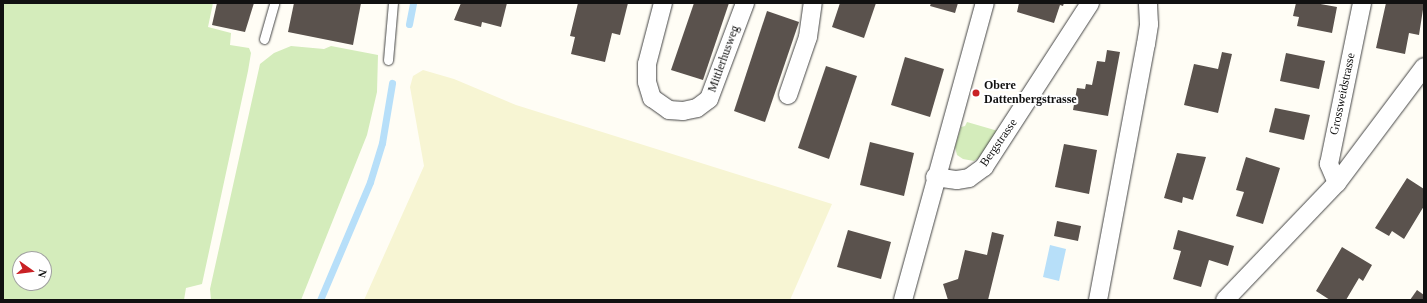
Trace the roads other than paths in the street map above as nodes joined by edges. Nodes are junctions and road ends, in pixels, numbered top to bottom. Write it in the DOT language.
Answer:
graph roads {
  1 [pos="274,3"];
  2 [pos="393,3"];
  3 [pos="663,3"];
  4 [pos="745,3"];
  5 [pos="813,3"];
  6 [pos="985,3"];
  7 [pos="1090,3"];
  8 [pos="1362,3"];
  9 [pos="1149,4"];
  10 [pos="264,39"];
  11 [pos="388,60"];
  12 [pos="1424,67"];
  13 [pos="788,95"];
  14 [pos="935,177"];
  15 [pos="1337,183"];
  16 [pos="903,300"];
  17 [pos="1098,300"];
  18 [pos="1225,300"];
  1 -- 10 [label="lane"];
  2 -- 11 [label="lane"];
  3 -- 4 [label="street, Mittlerhusweg"];
  5 -- 13 [label="street"];
  6 -- 14 [label="street"];
  7 -- 14 [label="street, Bergstrasse"];
  8 -- 15 [label="street, Grossweidstrasse"];
  9 -- 17 [label="street"];
  12 -- 15 [label="street"];
  14 -- 16 [label="street"];
  15 -- 18 [label="street"];
}
